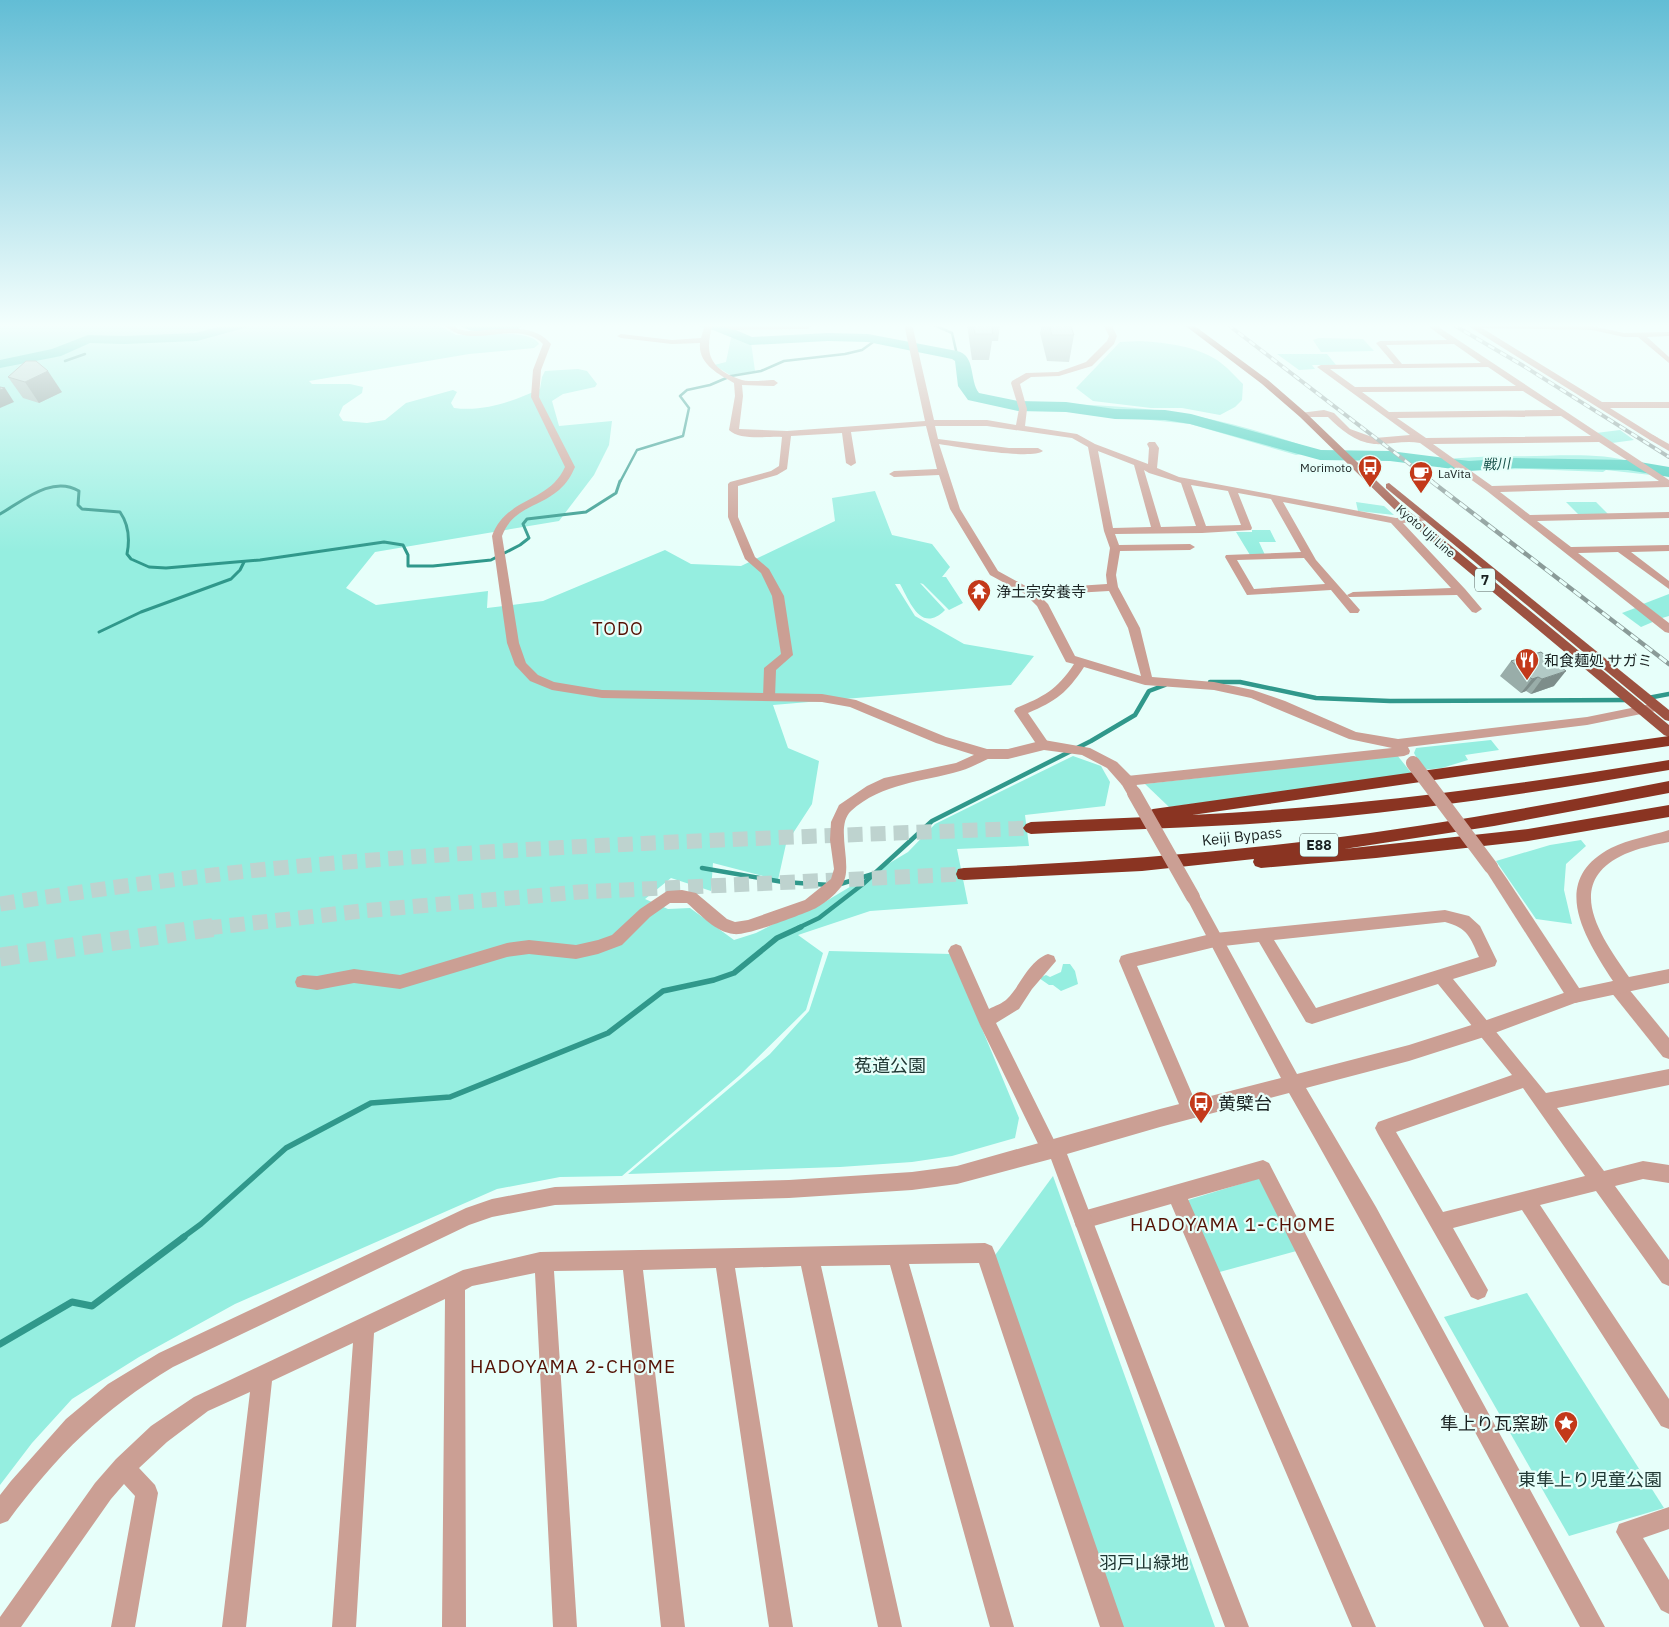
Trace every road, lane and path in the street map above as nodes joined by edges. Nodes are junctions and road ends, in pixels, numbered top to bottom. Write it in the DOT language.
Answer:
graph roads {
  1 [pos="536,400"];
  2 [pos="738,400"];
  3 [pos="926,400"];
  4 [pos="1020,400"];
  5 [pos="1285,400"];
  6 [pos="1297,400"];
  7 [pos="1366,400"];
  8 [pos="1542,400"];
  9 [pos="1592,400"];
  10 [pos="1599,404"];
  11 [pos="1669,405"];
  12 [pos="1561,412"];
  13 [pos="1314,414"];
  14 [pos="1387,414"];
  15 [pos="1303,415"];
  16 [pos="931,423"];
  17 [pos="1020,428"];
  18 [pos="846,430"];
  19 [pos="787,434"];
  20 [pos="1600,439"];
  21 [pos="934,441"];
  22 [pos="1424,441"];
  23 [pos="1152,444"];
  24 [pos="1092,446"];
  25 [pos="1669,448"];
  26 [pos="1038,451"];
  27 [pos="1350,456"];
  28 [pos="852,463"];
  29 [pos="1138,464"];
  30 [pos="1152,471"];
  31 [pos="942,472"];
  32 [pos="894,474"];
  33 [pos="1185,481"];
  34 [pos="1669,484"];
  35 [pos="1490,489"];
  36 [pos="1232,490"];
  37 [pos="1275,497"];
  38 [pos="1669,515"];
  39 [pos="1425,518"];
  40 [pos="1528,518"];
  41 [pos="1413,520"];
  42 [pos="1395,521"];
  43 [pos="1109,530"];
  44 [pos="1202,530"];
  45 [pos="1157,531"];
  46 [pos="1190,547"];
  47 [pos="1115,548"];
  48 [pos="1669,548"];
  49 [pos="1621,549"];
  50 [pos="1569,550"];
  51 [pos="1308,555"];
  52 [pos="1669,586"];
  53 [pos="1113,587"];
  54 [pos="1332,587"];
  55 [pos="1461,591"];
  56 [pos="1030,592"];
  57 [pos="1476,609"];
  58 [pos="1669,629"];
  59 [pos="1081,662"];
  60 [pos="1145,681"];
  61 [pos="769,697"];
  62 [pos="1641,702"];
  63 [pos="1669,717"];
  64 [pos="1669,732"];
  65 [pos="1669,741"];
  66 [pos="1044,745"];
  67 [pos="1401,747"];
  68 [pos="987,754"];
  69 [pos="1669,765"];
  70 [pos="1130,787"];
  71 [pos="1669,787"];
  72 [pos="1669,811"];
  73 [pos="1077,826"];
  74 [pos="1030,828"];
  75 [pos="1669,836"];
  76 [pos="995,873"];
  77 [pos="964,874"];
  78 [pos="1263,935"];
  79 [pos="1215,940"];
  80 [pos="956,951"];
  81 [pos="1048,961"];
  82 [pos="1441,976"];
  83 [pos="1669,976"];
  84 [pos="303,982"];
  85 [pos="1621,986"];
  86 [pos="1575,996"];
  87 [pos="986,1020"];
  88 [pos="1484,1029"];
  89 [pos="1669,1051"];
  90 [pos="1669,1076"];
  91 [pos="1526,1079"];
  92 [pos="1295,1084"];
  93 [pos="1543,1102"];
  94 [pos="1190,1110"];
  95 [pos="1053,1149"];
  96 [pos="1669,1174"];
  97 [pos="1599,1180"];
  98 [pos="1176,1193"];
  99 [pos="1525,1199"];
  100 [pos="1083,1220"];
  101 [pos="1439,1222"];
  102 [pos="897,1255"];
  103 [pos="809,1257"];
  104 [pos="724,1258"];
  105 [pos="632,1260"];
  106 [pos="544,1262"];
  107 [pos="1669,1276"];
  108 [pos="455,1284"];
  109 [pos="1478,1290"];
  110 [pos="364,1328"];
  111 [pos="262,1376"];
  112 [pos="1669,1418"];
  113 [pos="124,1467"];
  114 [pos="0,1513"];
  115 [pos="1669,1518"];
  116 [pos="1669,1602"];
  117 [pos="6,1627"];
  118 [pos="123,1627"];
  119 [pos="234,1627"];
  120 [pos="344,1627"];
  121 [pos="454,1627"];
  122 [pos="565,1627"];
  123 [pos="672,1627"];
  124 [pos="782,1627"];
  125 [pos="890,1627"];
  126 [pos="1002,1627"];
  127 [pos="1112,1627"];
  128 [pos="1237,1627"];
  129 [pos="1364,1627"];
  130 [pos="1497,1627"];
  131 [pos="1593,1627"];
  1 -- 61 [label="street"];
  2 -- 19 [label="street"];
  3 -- 16 [label="street"];
  4 -- 17 [label="street"];
  5 -- 15 [label="main road, Kyoto Uji Line / 7"];
  6 -- 13 [label="main road, Kyoto Uji Line / 7"];
  7 -- 14 [label="street"];
  8 -- 12 [label="street"];
  9 -- 10 [label="street"];
  10 -- 11 [label="street"];
  10 -- 25 [label="street"];
  12 -- 14 [label="street"];
  12 -- 20 [label="street"];
  13 -- 15 [label="street"];
  13 -- 22 [label="street"];
  13 -- 27 [label="main road, Kyoto Uji Line / 7"];
  14 -- 22 [label="street"];
  15 -- 27 [label="main road, Kyoto Uji Line / 7"];
  16 -- 17 [label="street"];
  16 -- 18 [label="street"];
  16 -- 21 [label="street"];
  17 -- 24 [label="street"];
  18 -- 19 [label="street"];
  18 -- 28 [label="street"];
  19 -- 61 [label="street"];
  20 -- 22 [label="street"];
  20 -- 34 [label="street"];
  21 -- 26 [label="street"];
  21 -- 31 [label="street"];
  22 -- 35 [label="street"];
  23 -- 30 [label="street"];
  24 -- 29 [label="street"];
  24 -- 43 [label="street"];
  27 -- 39 [label="main road, Kyoto Uji Line / 7"];
  27 -- 41 [label="main road, Kyoto Uji Line / 7"];
  29 -- 30 [label="street"];
  29 -- 45 [label="street"];
  30 -- 33 [label="street"];
  31 -- 32 [label="street"];
  31 -- 56 [label="street"];
  33 -- 36 [label="street"];
  33 -- 44 [label="street"];
  34 -- 35 [label="street"];
  35 -- 40 [label="street"];
  36 -- 37 [label="street"];
  36 -- 44 [label="street"];
  37 -- 42 [label="street"];
  37 -- 51 [label="street"];
  38 -- 40 [label="street"];
  39 -- 41 [label="street"];
  39 -- 62 [label="main road, Kyoto Uji Line / 7"];
  40 -- 50 [label="street"];
  41 -- 42 [label="street"];
  41 -- 62 [label="main road, Kyoto Uji Line / 7"];
  42 -- 55 [label="street"];
  43 -- 45 [label="street"];
  43 -- 47 [label="street"];
  44 -- 45 [label="street"];
  46 -- 47 [label="street"];
  47 -- 53 [label="street"];
  48 -- 49 [label="street"];
  49 -- 50 [label="street"];
  49 -- 52 [label="street"];
  50 -- 58 [label="street"];
  51 -- 54 [label="street"];
  51 -- 54 [label="street"];
  53 -- 56 [label="street"];
  53 -- 60 [label="street"];
  54 -- 55 [label="street"];
  55 -- 57 [label="street"];
  56 -- 59 [label="street"];
  59 -- 60 [label="street"];
  59 -- 66 [label="street"];
  60 -- 67 [label="street"];
  61 -- 68 [label="street"];
  62 -- 63 [label="main road, Kyoto Uji Line / 7"];
  62 -- 64 [label="main road, Kyoto Uji Line / 7"];
  62 -- 67 [label="street"];
  65 -- 73 [label="highway"];
  66 -- 68 [label="street"];
  66 -- 70 [label="street"];
  67 -- 70 [label="street"];
  67 -- 86 [label="street, bridge"];
  68 -- 84 [label="street"];
  69 -- 73 [label="highway, Keiji Bypass / E88"];
  70 -- 79 [label="street, bridge"];
  71 -- 76 [label="highway, Keiji Bypass / E88"];
  72 -- 76 [label="highway"];
  73 -- 74 [label="highway, Keiji Bypass / E88"];
  75 -- 85 [label="street"];
  76 -- 77 [label="highway, Keiji Bypass / E88"];
  78 -- 79 [label="street"];
  78 -- 82 [label="street"];
  78 -- 82 [label="street"];
  79 -- 92 [label="street"];
  79 -- 94 [label="street"];
  80 -- 87 [label="street"];
  81 -- 87 [label="street"];
  82 -- 88 [label="street"];
  83 -- 85 [label="street"];
  85 -- 86 [label="street"];
  85 -- 89 [label="street"];
  86 -- 88 [label="street"];
  87 -- 95 [label="street"];
  88 -- 91 [label="street"];
  88 -- 92 [label="street"];
  90 -- 93 [label="street"];
  91 -- 93 [label="street"];
  91 -- 101 [label="street"];
  92 -- 94 [label="street"];
  92 -- 131 [label="street"];
  93 -- 97 [label="street"];
  94 -- 95 [label="street"];
  95 -- 100 [label="street"];
  95 -- 114 [label="street"];
  96 -- 97 [label="street"];
  97 -- 99 [label="street"];
  97 -- 107 [label="street"];
  98 -- 100 [label="street"];
  98 -- 129 [label="street"];
  98 -- 130 [label="street"];
  99 -- 101 [label="street"];
  99 -- 112 [label="street"];
  100 -- 128 [label="street"];
  101 -- 109 [label="street"];
  102 -- 103 [label="street"];
  102 -- 126 [label="street"];
  102 -- 127 [label="street"];
  103 -- 104 [label="street"];
  103 -- 125 [label="street"];
  104 -- 105 [label="street"];
  104 -- 124 [label="street"];
  105 -- 106 [label="street"];
  105 -- 123 [label="street"];
  106 -- 108 [label="street"];
  106 -- 122 [label="street"];
  108 -- 110 [label="street"];
  108 -- 121 [label="street"];
  110 -- 111 [label="street"];
  110 -- 120 [label="street"];
  111 -- 113 [label="street"];
  111 -- 119 [label="street"];
  113 -- 117 [label="street"];
  113 -- 118 [label="street"];
  115 -- 116 [label="street"];
}
